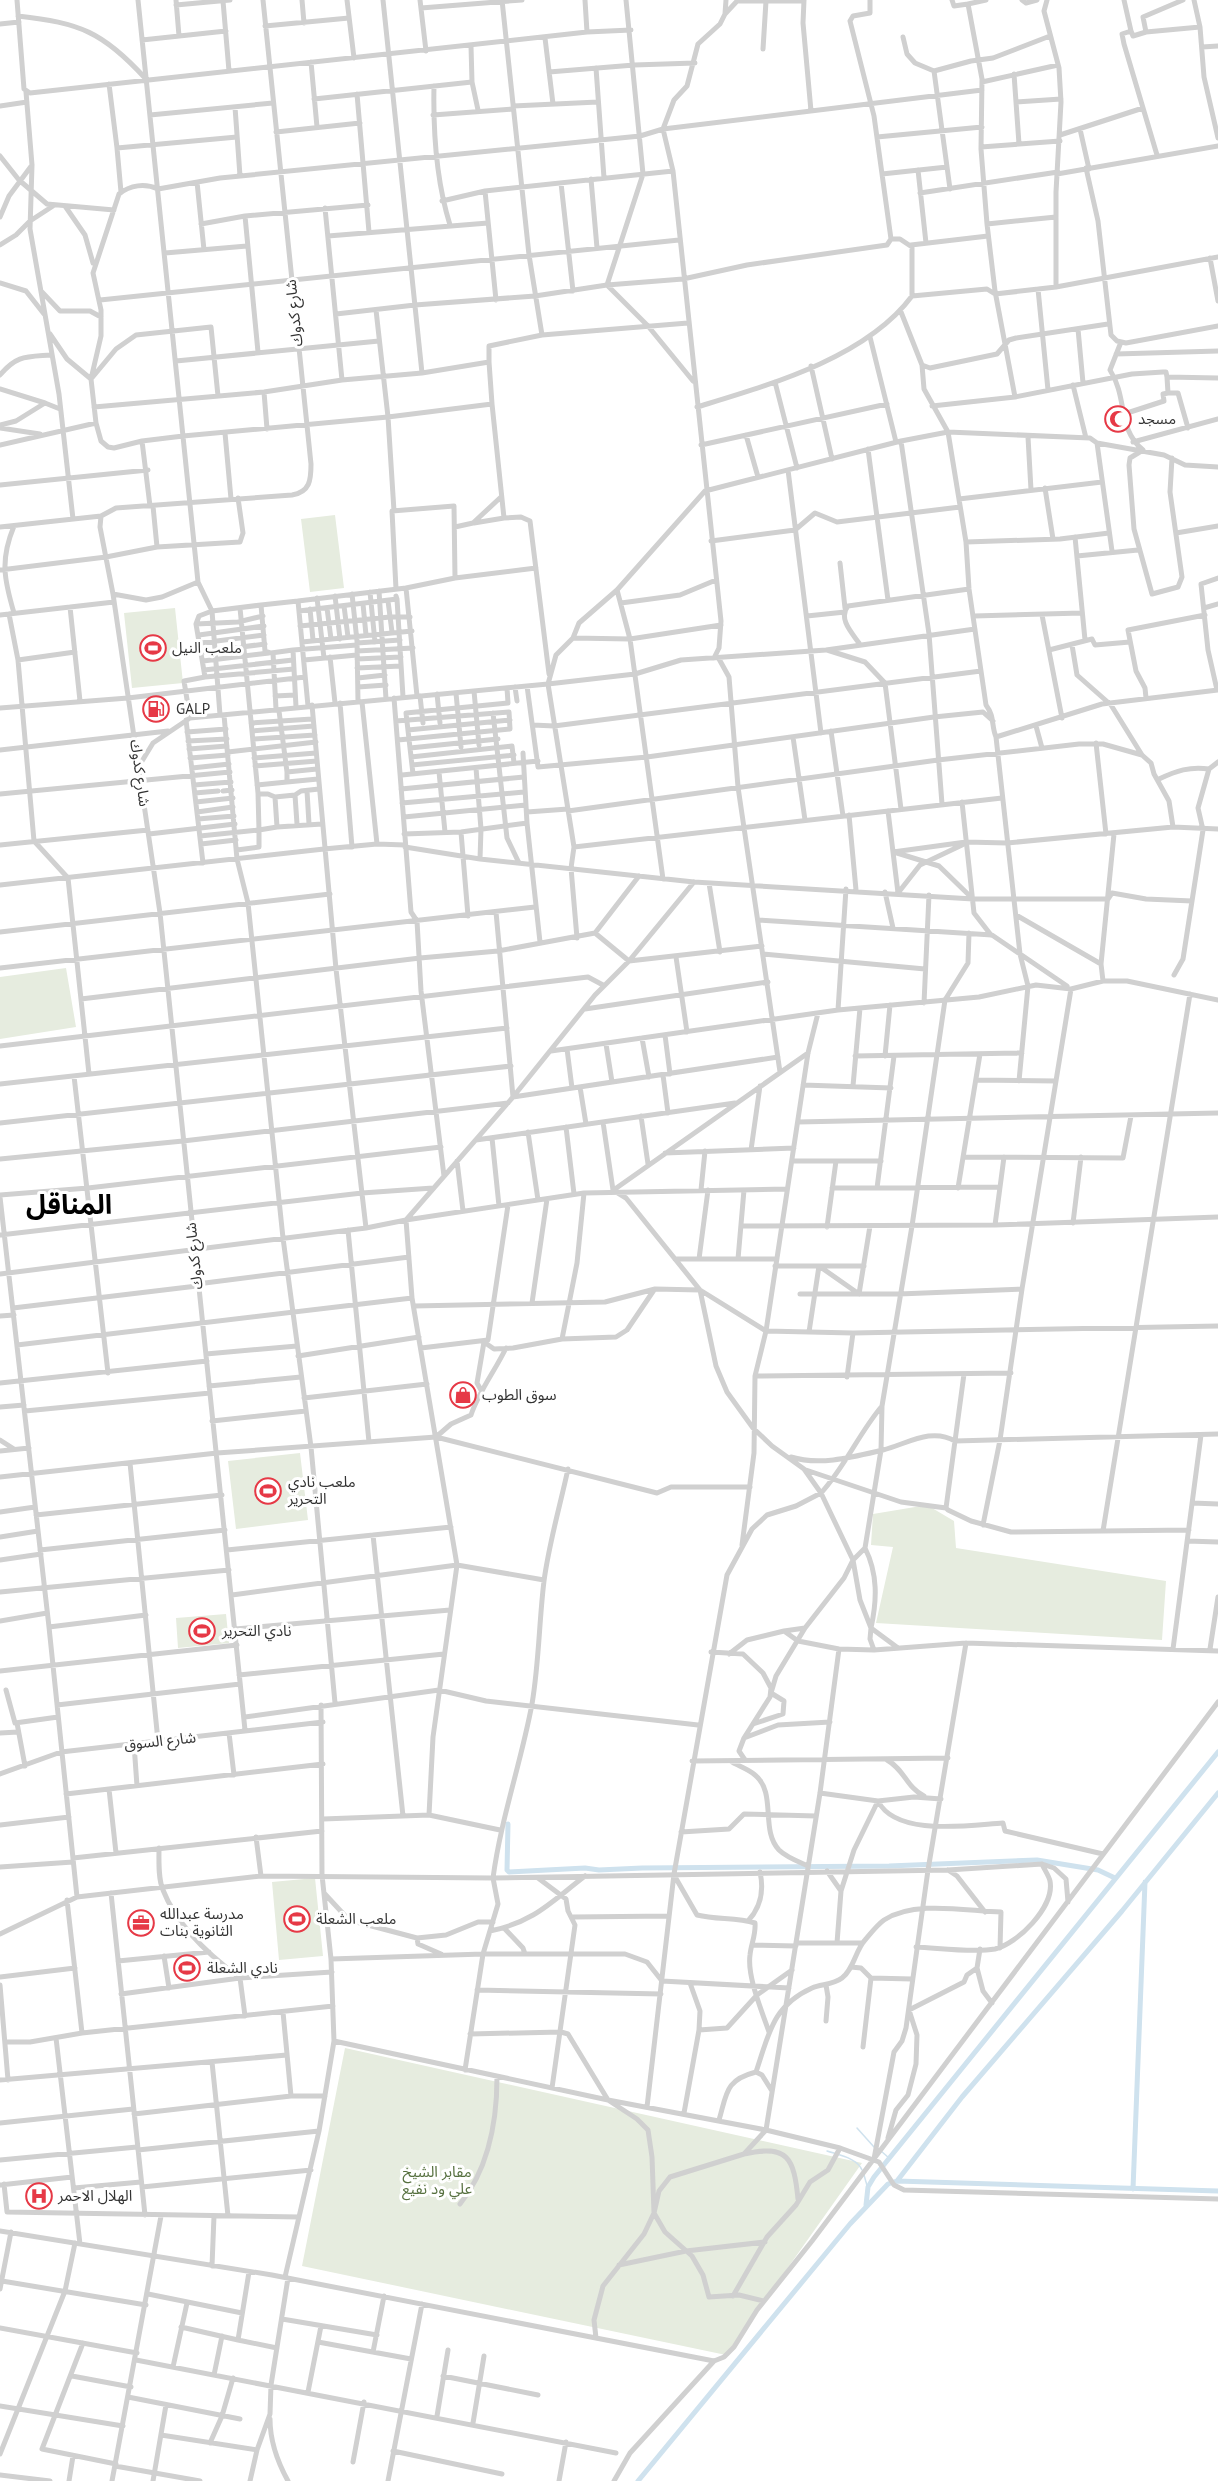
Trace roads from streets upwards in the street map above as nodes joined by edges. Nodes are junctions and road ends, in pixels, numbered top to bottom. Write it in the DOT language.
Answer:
graph roads {
  1 [pos="17,0"];
  2 [pos="138,0"];
  3 [pos="230,0"];
  4 [pos="263,0"];
  5 [pos="302,0"];
  6 [pos="347,0"];
  7 [pos="384,0"];
  8 [pos="420,0"];
  9 [pos="522,0"];
  10 [pos="585,0"];
  11 [pos="626,0"];
  12 [pos="726,0"];
  13 [pos="804,0"];
  14 [pos="870,0"];
  15 [pos="952,0"];
  16 [pos="986,0"];
  17 [pos="1022,0"];
  18 [pos="1124,0"];
  19 [pos="1183,0"];
  20 [pos="1194,0"];
  21 [pos="223,1"];
  22 [pos="502,1"];
  23 [pos="738,1"];
  24 [pos="766,1"];
  25 [pos="1042,1"];
  26 [pos="176,2"];
  27 [pos="462,2"];
  28 [pos="968,4"];
  29 [pos="421,8"];
  30 [pos="725,14"];
  31 [pos="349,18"];
  32 [pos="19,19"];
  33 [pos="304,22"];
  34 [pos="0,24"];
  35 [pos="265,26"];
  36 [pos="1200,27"];
  37 [pos="631,30"];
  38 [pos="1131,31"];
  39 [pos="226,32"];
  40 [pos="587,32"];
  41 [pos="1146,32"];
  42 [pos="179,36"];
  43 [pos="1050,36"];
  44 [pos="903,37"];
  45 [pos="545,38"];
  46 [pos="142,40"];
  47 [pos="506,43"];
  48 [pos="471,46"];
  49 [pos="1218,46"];
  50 [pos="1202,47"];
  51 [pos="763,48"];
  52 [pos="426,51"];
  53 [pos="389,54"];
  54 [pos="354,58"];
  55 [pos="978,60"];
  56 [pos="311,62"];
  57 [pos="694,63"];
  58 [pos="634,65"];
  59 [pos="1058,65"];
  60 [pos="269,67"];
  61 [pos="596,68"];
  62 [pos="229,71"];
  63 [pos="934,71"];
  64 [pos="549,72"];
  65 [pos="1014,74"];
  66 [pos="147,79"];
  67 [pos="472,82"];
  68 [pos="982,82"];
  69 [pos="110,84"];
  70 [pos="434,86"];
  71 [pos="393,90"];
  72 [pos="982,90"];
  73 [pos="26,92"];
  74 [pos="357,94"];
  75 [pos="938,95"];
  76 [pos="314,99"];
  77 [pos="1061,99"];
  78 [pos="27,102"];
  79 [pos="598,102"];
  80 [pos="870,102"];
  81 [pos="1016,102"];
  82 [pos="273,103"];
  83 [pos="553,104"];
  84 [pos="0,106"];
  85 [pos="235,107"];
  86 [pos="513,108"];
  87 [pos="1143,108"];
  88 [pos="478,110"];
  89 [pos="811,111"];
  90 [pos="150,115"];
  91 [pos="433,115"];
  92 [pos="360,123"];
  93 [pos="317,127"];
  94 [pos="982,127"];
  95 [pos="663,129"];
  96 [pos="1080,129"];
  97 [pos="942,131"];
  98 [pos="276,132"];
  99 [pos="640,136"];
  100 [pos="237,137"];
  101 [pos="877,137"];
  102 [pos="1060,138"];
  103 [pos="1218,138"];
  104 [pos="601,140"];
  105 [pos="153,144"];
  106 [pos="1019,144"];
  107 [pos="1218,146"];
  108 [pos="981,147"];
  109 [pos="117,148"];
  110 [pos="517,150"];
  111 [pos="1157,155"];
  112 [pos="0,156"];
  113 [pos="437,158"];
  114 [pos="400,160"];
  115 [pos="365,164"];
  116 [pos="32,165"];
  117 [pos="947,167"];
  118 [pos="1088,168"];
  119 [pos="918,170"];
  120 [pos="673,171"];
  121 [pos="279,173"];
  122 [pos="1058,173"];
  123 [pos="643,174"];
  124 [pos="882,174"];
  125 [pos="240,176"];
  126 [pos="604,178"];
  127 [pos="591,179"];
  128 [pos="19,180"];
  129 [pos="197,182"];
  130 [pos="561,183"];
  131 [pos="984,184"];
  132 [pos="522,187"];
  133 [pos="158,189"];
  134 [pos="950,189"];
  135 [pos="485,191"];
  136 [pos="32,192"];
  137 [pos="121,192"];
  138 [pos="920,193"];
  139 [pos="0,201"];
  140 [pos="442,201"];
  141 [pos="368,205"];
  142 [pos="53,206"];
  143 [pos="65,206"];
  144 [pos="5,207"];
  145 [pos="325,208"];
  146 [pos="114,210"];
  147 [pos="284,212"];
  148 [pos="246,216"];
  149 [pos="0,217"];
  150 [pos="1056,217"];
  151 [pos="30,221"];
  152 [pos="488,223"];
  153 [pos="201,224"];
  154 [pos="987,224"];
  155 [pos="450,225"];
  156 [pos="407,228"];
  157 [pos="369,232"];
  158 [pos="328,236"];
  159 [pos="988,236"];
  160 [pos="891,239"];
  161 [pos="679,240"];
  162 [pos="926,243"];
  163 [pos="0,245"];
  164 [pos="910,245"];
  165 [pos="247,246"];
  166 [pos="619,246"];
  167 [pos="597,248"];
  168 [pos="204,250"];
  169 [pos="567,251"];
  170 [pos="165,253"];
  171 [pos="529,255"];
  172 [pos="1218,257"];
  173 [pos="1210,258"];
  174 [pos="492,259"];
  175 [pos="411,268"];
  176 [pos="93,273"];
  177 [pos="332,276"];
  178 [pos="1104,276"];
  179 [pos="683,279"];
  180 [pos="291,280"];
  181 [pos="0,283"];
  182 [pos="252,284"];
  183 [pos="606,285"];
  184 [pos="1056,287"];
  185 [pos="1038,289"];
  186 [pos="40,290"];
  187 [pos="573,291"];
  188 [pos="168,293"];
  189 [pos="995,294"];
  190 [pos="535,296"];
  191 [pos="912,296"];
  192 [pos="100,300"];
  193 [pos="496,300"];
  194 [pos="1218,301"];
  195 [pos="415,304"];
  196 [pos="376,309"];
  197 [pos="901,312"];
  198 [pos="336,314"];
  199 [pos="45,315"];
  200 [pos="101,316"];
  201 [pos="688,323"];
  202 [pos="1108,324"];
  203 [pos="648,326"];
  204 [pos="1218,326"];
  205 [pos="47,327"];
  206 [pos="1078,328"];
  207 [pos="173,330"];
  208 [pos="1043,334"];
  209 [pos="542,335"];
  210 [pos="870,337"];
  211 [pos="379,341"];
  212 [pos="1121,342"];
  213 [pos="1005,344"];
  214 [pos="339,345"];
  215 [pos="298,348"];
  216 [pos="1218,351"];
  217 [pos="258,352"];
  218 [pos="1116,354"];
  219 [pos="51,355"];
  220 [pos="214,357"];
  221 [pos="176,361"];
  222 [pos="489,362"];
  223 [pos="922,365"];
  224 [pos="811,366"];
  225 [pos="422,373"];
  226 [pos="0,375"];
  227 [pos="383,375"];
  228 [pos="1114,377"];
  229 [pos="1167,377"];
  230 [pos="1218,378"];
  231 [pos="91,379"];
  232 [pos="342,380"];
  233 [pos="775,382"];
  234 [pos="694,383"];
  235 [pos="1083,383"];
  236 [pos="303,385"];
  237 [pos="1073,385"];
  238 [pos="0,389"];
  239 [pos="1048,390"];
  240 [pos="264,392"];
  241 [pos="1168,393"];
  242 [pos="218,396"];
  243 [pos="1015,397"];
  244 [pos="179,400"];
  245 [pos="45,404"];
  246 [pos="492,404"];
  247 [pos="887,404"];
  248 [pos="932,406"];
  249 [pos="94,407"];
  250 [pos="697,407"];
  251 [pos="60,409"];
  252 [pos="1124,414"];
  253 [pos="388,417"];
  254 [pos="823,418"];
  255 [pos="1218,419"];
  256 [pos="96,423"];
  257 [pos="307,425"];
  258 [pos="0,426"];
  259 [pos="786,426"];
  260 [pos="1188,428"];
  261 [pos="267,429"];
  262 [pos="63,432"];
  263 [pos="948,432"];
  264 [pos="225,433"];
  265 [pos="42,435"];
  266 [pos="746,435"];
  267 [pos="183,436"];
  268 [pos="1028,437"];
  269 [pos="1086,438"];
  270 [pos="142,441"];
  271 [pos="899,442"];
  272 [pos="1097,442"];
  273 [pos="1133,442"];
  274 [pos="0,445"];
  275 [pos="701,445"];
  276 [pos="868,449"];
  277 [pos="1143,450"];
  278 [pos="1172,458"];
  279 [pos="832,459"];
  280 [pos="1218,467"];
  281 [pos="796,468"];
  282 [pos="148,470"];
  283 [pos="788,470"];
  284 [pos="758,477"];
  285 [pos="70,478"];
  286 [pos="1102,482"];
  287 [pos="0,485"];
  288 [pos="1045,488"];
  289 [pos="705,490"];
  290 [pos="1031,490"];
  291 [pos="501,497"];
  292 [pos="238,498"];
  293 [pos="231,499"];
  294 [pos="959,499"];
  295 [pos="190,504"];
  296 [pos="152,506"];
  297 [pos="960,507"];
  298 [pos="394,511"];
  299 [pos="914,513"];
  300 [pos="101,516"];
  301 [pos="504,518"];
  302 [pos="877,518"];
  303 [pos="73,519"];
  304 [pos="473,523"];
  305 [pos="14,526"];
  306 [pos="1218,526"];
  307 [pos="0,527"];
  308 [pos="455,527"];
  309 [pos="795,530"];
  310 [pos="1109,533"];
  311 [pos="1176,533"];
  312 [pos="1075,537"];
  313 [pos="1053,539"];
  314 [pos="711,541"];
  315 [pos="966,542"];
  316 [pos="196,545"];
  317 [pos="157,547"];
  318 [pos="1138,550"];
  319 [pos="1112,551"];
  320 [pos="1077,556"];
  321 [pos="106,557"];
  322 [pos="840,562"];
  323 [pos="536,568"];
  324 [pos="1,570"];
  325 [pos="455,578"];
  326 [pos="1218,578"];
  327 [pos="716,580"];
  328 [pos="198,582"];
  329 [pos="406,588"];
  330 [pos="396,589"];
  331 [pos="969,589"];
  332 [pos="617,590"];
  333 [pos="379,591"];
  334 [pos="370,592"];
  335 [pos="112,594"];
  336 [pos="352,594"];
  337 [pos="923,595"];
  338 [pos="335,596"];
  339 [pos="317,598"];
  340 [pos="888,600"];
  341 [pos="298,601"];
  342 [pos="388,601"];
  343 [pos="114,602"];
  344 [pos="380,602"];
  345 [pos="371,603"];
  346 [pos="621,603"];
  347 [pos="363,604"];
  348 [pos="1218,604"];
  349 [pos="261,605"];
  350 [pos="354,605"];
  351 [pos="344,606"];
  352 [pos="70,607"];
  353 [pos="336,607"];
  354 [pos="240,608"];
  355 [pos="327,608"];
  356 [pos="409,608"];
  357 [pos="1204,608"];
  358 [pos="310,609"];
  359 [pos="319,609"];
  360 [pos="399,609"];
  361 [pos="845,610"];
  362 [pos="212,611"];
  363 [pos="299,611"];
  364 [pos="14,613"];
  365 [pos="1082,613"];
  366 [pos="0,615"];
  367 [pos="1042,615"];
  368 [pos="1205,615"];
  369 [pos="263,616"];
  370 [pos="807,616"];
  371 [pos="974,616"];
  372 [pos="390,617"];
  373 [pos="398,617"];
  374 [pos="410,617"];
  375 [pos="372,618"];
  376 [pos="381,618"];
  377 [pos="241,619"];
  378 [pos="364,619"];
  379 [pos="355,620"];
  380 [pos="346,621"];
  381 [pos="338,622"];
  382 [pos="213,623"];
  383 [pos="329,623"];
  384 [pos="196,624"];
  385 [pos="320,624"];
  386 [pos="311,625"];
  387 [pos="264,626"];
  388 [pos="300,626"];
  389 [pos="721,626"];
  390 [pos="975,629"];
  391 [pos="243,630"];
  392 [pos="412,631"];
  393 [pos="214,632"];
  394 [pos="392,632"];
  395 [pos="400,632"];
  396 [pos="383,633"];
  397 [pos="366,634"];
  398 [pos="374,634"];
  399 [pos="929,634"];
  400 [pos="198,635"];
  401 [pos="264,635"];
  402 [pos="357,636"];
  403 [pos="243,637"];
  404 [pos="348,637"];
  405 [pos="339,638"];
  406 [pos="573,638"];
  407 [pos="322,639"];
  408 [pos="331,639"];
  409 [pos="630,639"];
  410 [pos="214,640"];
  411 [pos="313,640"];
  412 [pos="400,640"];
  413 [pos="1085,640"];
  414 [pos="384,641"];
  415 [pos="302,642"];
  416 [pos="375,642"];
  417 [pos="1130,642"];
  418 [pos="201,643"];
  419 [pos="859,643"];
  420 [pos="265,644"];
  421 [pos="1071,645"];
  422 [pos="244,646"];
  423 [pos="340,647"];
  424 [pos="323,648"];
  425 [pos="401,648"];
  426 [pos="413,648"];
  427 [pos="384,649"];
  428 [pos="215,650"];
  429 [pos="293,650"];
  430 [pos="303,650"];
  431 [pos="811,650"];
  432 [pos="826,650"];
  433 [pos="1049,650"];
  434 [pos="357,651"];
  435 [pos="75,652"];
  436 [pos="202,652"];
  437 [pos="272,653"];
  438 [pos="245,656"];
  439 [pos="401,657"];
  440 [pos="327,658"];
  441 [pos="385,658"];
  442 [pos="717,659"];
  443 [pos="18,660"];
  444 [pos="216,660"];
  445 [pos="293,660"];
  446 [pos="304,660"];
  447 [pos="273,661"];
  448 [pos="203,662"];
  449 [pos="246,664"];
  450 [pos="385,666"];
  451 [pos="401,666"];
  452 [pos="216,667"];
  453 [pos="357,668"];
  454 [pos="294,669"];
  455 [pos="204,670"];
  456 [pos="981,670"];
  457 [pos="274,671"];
  458 [pos="247,673"];
  459 [pos="635,674"];
  460 [pos="385,675"];
  461 [pos="217,676"];
  462 [pos="550,676"];
  463 [pos="931,676"];
  464 [pos="205,677"];
  465 [pos="294,677"];
  466 [pos="305,677"];
  467 [pos="358,678"];
  468 [pos="274,679"];
  469 [pos="248,682"];
  470 [pos="885,683"];
  471 [pos="548,684"];
  472 [pos="218,685"];
  473 [pos="386,685"];
  474 [pos="527,686"];
  475 [pos="358,687"];
  476 [pos="515,687"];
  477 [pos="507,688"];
  478 [pos="186,690"];
  479 [pos="1218,690"];
  480 [pos="474,691"];
  481 [pos="816,691"];
  482 [pos="456,693"];
  483 [pos="295,694"];
  484 [pos="437,694"];
  485 [pos="275,696"];
  486 [pos="419,696"];
  487 [pos="128,698"];
  488 [pos="394,698"];
  489 [pos="403,698"];
  490 [pos="1146,698"];
  491 [pos="386,699"];
  492 [pos="80,701"];
  493 [pos="517,701"];
  494 [pos="731,701"];
  495 [pos="360,702"];
  496 [pos="337,703"];
  497 [pos="310,705"];
  498 [pos="1111,705"];
  499 [pos="22,706"];
  500 [pos="476,706"];
  501 [pos="296,707"];
  502 [pos="458,707"];
  503 [pos="0,708"];
  504 [pos="276,709"];
  505 [pos="439,709"];
  506 [pos="422,711"];
  507 [pos="251,712"];
  508 [pos="493,713"];
  509 [pos="641,714"];
  510 [pos="222,715"];
  511 [pos="476,715"];
  512 [pos="458,717"];
  513 [pos="934,717"];
  514 [pos="1062,718"];
  515 [pos="188,719"];
  516 [pos="312,719"];
  517 [pos="440,719"];
  518 [pos="510,720"];
  519 [pos="280,721"];
  520 [pos="423,721"];
  521 [pos="993,721"];
  522 [pos="396,722"];
  523 [pos="407,722"];
  524 [pos="495,722"];
  525 [pos="251,723"];
  526 [pos="890,723"];
  527 [pos="477,724"];
  528 [pos="459,725"];
  529 [pos="533,725"];
  530 [pos="314,726"];
  531 [pos="554,726"];
  532 [pos="1036,726"];
  533 [pos="440,727"];
  534 [pos="423,728"];
  535 [pos="226,729"];
  536 [pos="282,729"];
  537 [pos="408,730"];
  538 [pos="496,730"];
  539 [pos="171,731"];
  540 [pos="252,731"];
  541 [pos="831,731"];
  542 [pos="187,732"];
  543 [pos="478,732"];
  544 [pos="821,733"];
  545 [pos="460,734"];
  546 [pos="315,735"];
  547 [pos="134,736"];
  548 [pos="441,736"];
  549 [pos="282,737"];
  550 [pos="424,737"];
  551 [pos="793,737"];
  552 [pos="996,737"];
  553 [pos="227,739"];
  554 [pos="253,739"];
  555 [pos="409,739"];
  556 [pos="498,739"];
  557 [pos="398,740"];
  558 [pos="188,741"];
  559 [pos="479,741"];
  560 [pos="316,742"];
  561 [pos="461,743"];
  562 [pos="1096,743"];
  563 [pos="284,745"];
  564 [pos="442,745"];
  565 [pos="736,745"];
  566 [pos="425,746"];
  567 [pos="498,747"];
  568 [pos="25,748"];
  569 [pos="253,748"];
  570 [pos="410,748"];
  571 [pos="1042,748"];
  572 [pos="189,749"];
  573 [pos="480,749"];
  574 [pos="0,750"];
  575 [pos="228,751"];
  576 [pos="462,751"];
  577 [pos="316,753"];
  578 [pos="443,753"];
  579 [pos="523,753"];
  580 [pos="285,754"];
  581 [pos="426,754"];
  582 [pos="997,754"];
  583 [pos="514,755"];
  584 [pos="1142,755"];
  585 [pos="499,756"];
  586 [pos="411,757"];
  587 [pos="647,757"];
  588 [pos="190,758"];
  589 [pos="254,758"];
  590 [pos="481,758"];
  591 [pos="316,760"];
  592 [pos="462,760"];
  593 [pos="938,760"];
  594 [pos="538,761"];
  595 [pos="444,762"];
  596 [pos="523,762"];
  597 [pos="1218,762"];
  598 [pos="286,763"];
  599 [pos="426,763"];
  600 [pos="229,764"];
  601 [pos="514,764"];
  602 [pos="412,765"];
  603 [pos="500,765"];
  604 [pos="560,765"];
  605 [pos="138,766"];
  606 [pos="255,766"];
  607 [pos="895,767"];
  608 [pos="192,768"];
  609 [pos="478,768"];
  610 [pos="463,769"];
  611 [pos="1209,769"];
  612 [pos="317,770"];
  613 [pos="230,772"];
  614 [pos="287,772"];
  615 [pos="442,772"];
  616 [pos="427,773"];
  617 [pos="413,774"];
  618 [pos="192,775"];
  619 [pos="402,775"];
  620 [pos="837,775"];
  621 [pos="524,777"];
  622 [pos="1159,778"];
  623 [pos="140,779"];
  624 [pos="318,779"];
  625 [pos="502,779"];
  626 [pos="800,780"];
  627 [pos="231,782"];
  628 [pos="287,782"];
  629 [pos="477,782"];
  630 [pos="194,785"];
  631 [pos="257,785"];
  632 [pos="440,786"];
  633 [pos="738,788"];
  634 [pos="319,789"];
  635 [pos="401,789"];
  636 [pos="232,790"];
  637 [pos="29,791"];
  638 [pos="307,791"];
  639 [pos="524,792"];
  640 [pos="195,793"];
  641 [pos="0,794"];
  642 [pos="258,794"];
  643 [pos="502,794"];
  644 [pos="295,795"];
  645 [pos="478,796"];
  646 [pos="275,797"];
  647 [pos="233,798"];
  648 [pos="1002,798"];
  649 [pos="653,799"];
  650 [pos="442,800"];
  651 [pos="196,802"];
  652 [pos="962,802"];
  653 [pos="402,803"];
  654 [pos="942,804"];
  655 [pos="526,805"];
  656 [pos="233,807"];
  657 [pos="503,808"];
  658 [pos="901,809"];
  659 [pos="479,810"];
  660 [pos="568,810"];
  661 [pos="888,811"];
  662 [pos="197,812"];
  663 [pos="526,812"];
  664 [pos="443,815"];
  665 [pos="846,815"];
  666 [pos="234,816"];
  667 [pos="404,817"];
  668 [pos="198,819"];
  669 [pos="805,820"];
  670 [pos="527,823"];
  671 [pos="235,824"];
  672 [pos="297,824"];
  673 [pos="309,824"];
  674 [pos="322,824"];
  675 [pos="506,825"];
  676 [pos="277,827"];
  677 [pos="745,827"];
  678 [pos="1173,827"];
  679 [pos="199,828"];
  680 [pos="481,829"];
  681 [pos="1218,829"];
  682 [pos="259,830"];
  683 [pos="1203,830"];
  684 [pos="149,832"];
  685 [pos="235,832"];
  686 [pos="445,832"];
  687 [pos="461,832"];
  688 [pos="404,834"];
  689 [pos="1106,834"];
  690 [pos="1114,834"];
  691 [pos="200,836"];
  692 [pos="657,837"];
  693 [pos="236,840"];
  694 [pos="34,841"];
  695 [pos="966,842"];
  696 [pos="1007,843"];
  697 [pos="201,844"];
  698 [pos="378,844"];
  699 [pos="0,845"];
  700 [pos="405,846"];
  701 [pos="352,847"];
  702 [pos="574,847"];
  703 [pos="324,849"];
  704 [pos="237,850"];
  705 [pos="893,852"];
  706 [pos="462,856"];
  707 [pos="237,859"];
  708 [pos="480,859"];
  709 [pos="926,862"];
  710 [pos="203,863"];
  711 [pos="519,863"];
  712 [pos="530,865"];
  713 [pos="571,868"];
  714 [pos="152,869"];
  715 [pos="639,876"];
  716 [pos="68,878"];
  717 [pos="663,879"];
  718 [pos="694,882"];
  719 [pos="709,883"];
  720 [pos="0,885"];
  721 [pos="754,886"];
  722 [pos="846,889"];
  723 [pos="856,890"];
  724 [pos="885,892"];
  725 [pos="898,893"];
  726 [pos="330,894"];
  727 [pos="929,896"];
  728 [pos="973,899"];
  729 [pos="1013,899"];
  730 [pos="1108,899"];
  731 [pos="1192,901"];
  732 [pos="248,903"];
  733 [pos="535,907"];
  734 [pos="496,912"];
  735 [pos="160,913"];
  736 [pos="1016,915"];
  737 [pos="468,916"];
  738 [pos="759,920"];
  739 [pos="417,921"];
  740 [pos="72,923"];
  741 [pos="843,925"];
  742 [pos="893,928"];
  743 [pos="928,930"];
  744 [pos="334,931"];
  745 [pos="0,932"];
  746 [pos="595,933"];
  747 [pos="969,933"];
  748 [pos="992,935"];
  749 [pos="577,938"];
  750 [pos="252,940"];
  751 [pos="540,942"];
  752 [pos="762,946"];
  753 [pos="163,949"];
  754 [pos="498,951"];
  755 [pos="720,952"];
  756 [pos="764,954"];
  757 [pos="1020,954"];
  758 [pos="676,957"];
  759 [pos="420,958"];
  760 [pos="77,959"];
  761 [pos="629,961"];
  762 [pos="841,962"];
  763 [pos="1101,964"];
  764 [pos="0,968"];
  765 [pos="336,969"];
  766 [pos="925,969"];
  767 [pos="1174,975"];
  768 [pos="256,978"];
  769 [pos="1103,981"];
  770 [pos="768,982"];
  771 [pos="603,985"];
  772 [pos="1028,986"];
  773 [pos="503,987"];
  774 [pos="1071,988"];
  775 [pos="167,989"];
  776 [pos="682,994"];
  777 [pos="1190,994"];
  778 [pos="423,996"];
  779 [pos="81,999"];
  780 [pos="1218,999"];
  781 [pos="945,1000"];
  782 [pos="924,1003"];
  783 [pos="340,1005"];
  784 [pos="891,1005"];
  785 [pos="860,1008"];
  786 [pos="585,1009"];
  787 [pos="838,1010"];
  788 [pos="818,1013"];
  789 [pos="260,1016"];
  790 [pos="773,1019"];
  791 [pos="171,1026"];
  792 [pos="507,1029"];
  793 [pos="687,1032"];
  794 [pos="665,1035"];
  795 [pos="85,1036"];
  796 [pos="429,1037"];
  797 [pos="642,1038"];
  798 [pos="606,1044"];
  799 [pos="345,1045"];
  800 [pos="0,1046"];
  801 [pos="567,1049"];
  802 [pos="551,1052"];
  803 [pos="808,1053"];
  804 [pos="1022,1053"];
  805 [pos="264,1054"];
  806 [pos="980,1054"];
  807 [pos="937,1055"];
  808 [pos="855,1056"];
  809 [pos="885,1056"];
  810 [pos="894,1056"];
  811 [pos="778,1057"];
  812 [pos="175,1065"];
  813 [pos="511,1066"];
  814 [pos="780,1072"];
  815 [pos="433,1073"];
  816 [pos="89,1074"];
  817 [pos="667,1075"];
  818 [pos="74,1076"];
  819 [pos="649,1077"];
  820 [pos="976,1080"];
  821 [pos="1019,1081"];
  822 [pos="1056,1081"];
  823 [pos="612,1082"];
  824 [pos="351,1083"];
  825 [pos="0,1084"];
  826 [pos="803,1085"];
  827 [pos="760,1086"];
  828 [pos="853,1086"];
  829 [pos="580,1087"];
  830 [pos="572,1088"];
  831 [pos="891,1088"];
  832 [pos="268,1092"];
  833 [pos="513,1097"];
  834 [pos="179,1102"];
  835 [pos="508,1103"];
  836 [pos="735,1103"];
  837 [pos="437,1110"];
  838 [pos="79,1113"];
  839 [pos="668,1113"];
  840 [pos="1218,1113"];
  841 [pos="1172,1114"];
  842 [pos="641,1116"];
  843 [pos="1131,1116"];
  844 [pos="1051,1117"];
  845 [pos="970,1119"];
  846 [pos="355,1120"];
  847 [pos="928,1120"];
  848 [pos="887,1121"];
  849 [pos="0,1122"];
  850 [pos="603,1122"];
  851 [pos="798,1122"];
  852 [pos="586,1124"];
  853 [pos="567,1127"];
  854 [pos="271,1131"];
  855 [pos="528,1132"];
  856 [pos="492,1138"];
  857 [pos="476,1140"];
  858 [pos="183,1141"];
  859 [pos="441,1147"];
  860 [pos="794,1148"];
  861 [pos="751,1150"];
  862 [pos="83,1151"];
  863 [pos="705,1151"];
  864 [pos="663,1153"];
  865 [pos="358,1157"];
  866 [pos="963,1157"];
  867 [pos="1004,1157"];
  868 [pos="1045,1157"];
  869 [pos="1081,1157"];
  870 [pos="0,1159"];
  871 [pos="457,1161"];
  872 [pos="792,1161"];
  873 [pos="836,1161"];
  874 [pos="881,1161"];
  875 [pos="648,1164"];
  876 [pos="276,1166"];
  877 [pos="444,1176"];
  878 [pos="187,1177"];
  879 [pos="918,1187"];
  880 [pos="1000,1187"];
  881 [pos="88,1188"];
  882 [pos="433,1188"];
  883 [pos="832,1188"];
  884 [pos="878,1188"];
  885 [pos="958,1188"];
  886 [pos="614,1190"];
  887 [pos="705,1190"];
  888 [pos="744,1190"];
  889 [pos="787,1190"];
  890 [pos="362,1193"];
  891 [pos="584,1193"];
  892 [pos="574,1194"];
  893 [pos="0,1196"];
  894 [pos="548,1198"];
  895 [pos="538,1200"];
  896 [pos="280,1204"];
  897 [pos="508,1204"];
  898 [pos="499,1206"];
  899 [pos="464,1211"];
  900 [pos="190,1212"];
  901 [pos="1218,1217"];
  902 [pos="406,1220"];
  903 [pos="1154,1220"];
  904 [pos="1033,1223"];
  905 [pos="1073,1223"];
  906 [pos="92,1224"];
  907 [pos="995,1225"];
  908 [pos="741,1226"];
  909 [pos="870,1226"];
  910 [pos="912,1226"];
  911 [pos="781,1227"];
  912 [pos="826,1227"];
  913 [pos="366,1228"];
  914 [pos="348,1230"];
  915 [pos="2,1234"];
  916 [pos="283,1238"];
  917 [pos="194,1251"];
  918 [pos="409,1257"];
  919 [pos="675,1259"];
  920 [pos="699,1259"];
  921 [pos="738,1259"];
  922 [pos="97,1263"];
  923 [pos="776,1263"];
  924 [pos="353,1264"];
  925 [pos="819,1266"];
  926 [pos="864,1266"];
  927 [pos="287,1272"];
  928 [pos="9,1273"];
  929 [pos="0,1274"];
  930 [pos="197,1285"];
  931 [pos="656,1289"];
  932 [pos="1022,1289"];
  933 [pos="700,1290"];
  934 [pos="801,1294"];
  935 [pos="859,1294"];
  936 [pos="899,1294"];
  937 [pos="814,1295"];
  938 [pos="101,1298"];
  939 [pos="412,1298"];
  940 [pos="494,1303"];
  941 [pos="532,1303"];
  942 [pos="354,1304"];
  943 [pos="568,1304"];
  944 [pos="414,1306"];
  945 [pos="13,1308"];
  946 [pos="292,1313"];
  947 [pos="14,1315"];
  948 [pos="0,1316"];
  949 [pos="203,1323"];
  950 [pos="1218,1326"];
  951 [pos="1136,1328"];
  952 [pos="1016,1330"];
  953 [pos="766,1331"];
  954 [pos="809,1332"];
  955 [pos="894,1332"];
  956 [pos="853,1333"];
  957 [pos="105,1335"];
  958 [pos="419,1337"];
  959 [pos="562,1339"];
  960 [pos="484,1342"];
  961 [pos="17,1345"];
  962 [pos="297,1347"];
  963 [pos="358,1348"];
  964 [pos="421,1348"];
  965 [pos="506,1348"];
  966 [pos="206,1354"];
  967 [pos="298,1356"];
  968 [pos="207,1362"];
  969 [pos="108,1373"];
  970 [pos="1011,1373"];
  971 [pos="964,1374"];
  972 [pos="887,1376"];
  973 [pos="301,1377"];
  974 [pos="755,1377"];
  975 [pos="847,1377"];
  976 [pos="21,1381"];
  977 [pos="0,1383"];
  978 [pos="427,1384"];
  979 [pos="209,1386"];
  980 [pos="481,1390"];
  981 [pos="363,1391"];
  982 [pos="210,1393"];
  983 [pos="304,1398"];
  984 [pos="882,1406"];
  985 [pos="0,1407"];
  986 [pos="24,1408"];
  987 [pos="306,1411"];
  988 [pos="212,1421"];
  989 [pos="753,1428"];
  990 [pos="1218,1434"];
  991 [pos="1201,1435"];
  992 [pos="436,1437"];
  993 [pos="1118,1437"];
  994 [pos="0,1440"];
  995 [pos="1000,1440"];
  996 [pos="955,1441"];
  997 [pos="369,1442"];
  998 [pos="311,1447"];
  999 [pos="29,1448"];
  1000 [pos="15,1450"];
  1001 [pos="881,1450"];
  1002 [pos="0,1451"];
  1003 [pos="217,1453"];
  1004 [pos="785,1455"];
  1005 [pos="845,1458"];
  1006 [pos="130,1463"];
  1007 [pos="568,1469"];
  1008 [pos="804,1469"];
  1009 [pos="32,1474"];
  1010 [pos="0,1477"];
  1011 [pos="834,1479"];
  1012 [pos="750,1487"];
  1013 [pos="821,1493"];
  1014 [pos="875,1494"];
  1015 [pos="222,1495"];
  1016 [pos="1192,1503"];
  1017 [pos="1218,1504"];
  1018 [pos="134,1505"];
  1019 [pos="35,1507"];
  1020 [pos="946,1508"];
  1021 [pos="0,1512"];
  1022 [pos="36,1515"];
  1023 [pos="983,1525"];
  1024 [pos="451,1527"];
  1025 [pos="225,1530"];
  1026 [pos="1189,1530"];
  1027 [pos="38,1531"];
  1028 [pos="1103,1531"];
  1029 [pos="373,1535"];
  1030 [pos="0,1537"];
  1031 [pos="138,1539"];
  1032 [pos="1187,1540"];
  1033 [pos="321,1541"];
  1034 [pos="1218,1542"];
  1035 [pos="865,1548"];
  1036 [pos="227,1550"];
  1037 [pos="41,1552"];
  1038 [pos="739,1552"];
  1039 [pos="0,1560"];
  1040 [pos="853,1560"];
  1041 [pos="457,1565"];
  1042 [pos="229,1570"];
  1043 [pos="378,1575"];
  1044 [pos="142,1579"];
  1045 [pos="544,1580"];
  1046 [pos="324,1583"];
  1047 [pos="44,1588"];
  1048 [pos="0,1592"];
  1049 [pos="232,1595"];
  1050 [pos="1218,1597"];
  1051 [pos="450,1610"];
  1052 [pos="48,1613"];
  1053 [pos="146,1615"];
  1054 [pos="382,1617"];
  1055 [pos="0,1621"];
  1056 [pos="327,1621"];
  1057 [pos="49,1627"];
  1058 [pos="805,1628"];
  1059 [pos="871,1628"];
  1060 [pos="235,1629"];
  1061 [pos="784,1631"];
  1062 [pos="798,1641"];
  1063 [pos="966,1643"];
  1064 [pos="237,1646"];
  1065 [pos="899,1648"];
  1066 [pos="839,1649"];
  1067 [pos="1173,1649"];
  1068 [pos="1210,1649"];
  1069 [pos="874,1650"];
  1070 [pos="1218,1651"];
  1071 [pos="711,1652"];
  1072 [pos="150,1653"];
  1073 [pos="444,1653"];
  1074 [pos="729,1653"];
  1075 [pos="386,1660"];
  1076 [pos="53,1665"];
  1077 [pos="331,1666"];
  1078 [pos="0,1671"];
  1079 [pos="239,1675"];
  1080 [pos="240,1684"];
  1081 [pos="6,1690"];
  1082 [pos="439,1690"];
  1083 [pos="771,1693"];
  1084 [pos="153,1694"];
  1085 [pos="390,1698"];
  1086 [pos="1218,1702"];
  1087 [pos="335,1703"];
  1088 [pos="321,1705"];
  1089 [pos="532,1705"];
  1090 [pos="57,1706"];
  1091 [pos="58,1717"];
  1092 [pos="245,1717"];
  1093 [pos="322,1722"];
  1094 [pos="830,1722"];
  1095 [pos="17,1723"];
  1096 [pos="753,1724"];
  1097 [pos="698,1725"];
  1098 [pos="245,1730"];
  1099 [pos="18,1732"];
  1100 [pos="0,1733"];
  1101 [pos="229,1733"];
  1102 [pos="744,1738"];
  1103 [pos="158,1741"];
  1104 [pos="134,1744"];
  1105 [pos="62,1752"];
  1106 [pos="948,1758"];
  1107 [pos="885,1759"];
  1108 [pos="729,1760"];
  1109 [pos="745,1760"];
  1110 [pos="824,1760"];
  1111 [pos="692,1761"];
  1112 [pos="323,1764"];
  1113 [pos="25,1766"];
  1114 [pos="0,1774"];
  1115 [pos="234,1775"];
  1116 [pos="137,1786"];
  1117 [pos="109,1789"];
  1118 [pos="820,1793"];
  1119 [pos="66,1794"];
  1120 [pos="928,1798"];
  1121 [pos="941,1799"];
  1122 [pos="878,1801"];
  1123 [pos="768,1814"];
  1124 [pos="403,1815"];
  1125 [pos="429,1815"];
  1126 [pos="816,1816"];
  1127 [pos="69,1817"];
  1128 [pos="323,1818"];
  1129 [pos="0,1825"];
  1130 [pos="936,1826"];
  1131 [pos="500,1830"];
  1132 [pos="322,1831"];
  1133 [pos="681,1832"];
  1134 [pos="256,1837"];
  1135 [pos="159,1848"];
  1136 [pos="116,1853"];
  1137 [pos="1102,1854"];
  1138 [pos="73,1860"];
  1139 [pos="1042,1864"];
  1140 [pos="0,1867"];
  1141 [pos="808,1869"];
  1142 [pos="948,1869"];
  1143 [pos="928,1870"];
  1144 [pos="827,1871"];
  1145 [pos="849,1871"];
  1146 [pos="760,1872"];
  1147 [pos="674,1874"];
  1148 [pos="322,1875"];
  1149 [pos="261,1876"];
  1150 [pos="586,1876"];
  1151 [pos="537,1877"];
  1152 [pos="494,1878"];
  1153 [pos="162,1888"];
  1154 [pos="841,1891"];
  1155 [pos="111,1893"];
  1156 [pos="324,1893"];
  1157 [pos="76,1897"];
  1158 [pos="561,1897"];
  1159 [pos="67,1900"];
  1160 [pos="1068,1902"];
  1161 [pos="923,1910"];
  1162 [pos="986,1912"];
  1163 [pos="669,1916"];
  1164 [pos="573,1917"];
  1165 [pos="748,1921"];
  1166 [pos="493,1922"];
  1167 [pos="504,1928"];
  1168 [pos="490,1931"];
  1169 [pos="0,1934"];
  1170 [pos="417,1938"];
  1171 [pos="837,1943"];
  1172 [pos="862,1943"];
  1173 [pos="753,1945"];
  1174 [pos="796,1945"];
  1175 [pos="916,1947"];
  1176 [pos="1000,1947"];
  1177 [pos="980,1949"];
  1178 [pos="209,1952"];
  1179 [pos="483,1954"];
  1180 [pos="525,1954"];
  1181 [pos="443,1955"];
  1182 [pos="164,1956"];
  1183 [pos="572,1956"];
  1184 [pos="331,1959"];
  1185 [pos="118,1961"];
  1186 [pos="851,1967"];
  1187 [pos="75,1968"];
  1188 [pos="977,1968"];
  1189 [pos="792,1970"];
  1190 [pos="332,1972"];
  1191 [pos="0,1977"];
  1192 [pos="240,1978"];
  1193 [pos="871,1978"];
  1194 [pos="912,1979"];
  1195 [pos="662,1981"];
  1196 [pos="690,1983"];
  1197 [pos="0,1985"];
  1198 [pos="826,1985"];
  1199 [pos="755,1986"];
  1200 [pos="768,1987"];
  1201 [pos="169,1988"];
  1202 [pos="789,1988"];
  1203 [pos="477,1990"];
  1204 [pos="566,1992"];
  1205 [pos="122,1994"];
  1206 [pos="661,1994"];
  1207 [pos="757,1995"];
  1208 [pos="992,2002"];
  1209 [pos="1,2003"];
  1210 [pos="787,2003"];
  1211 [pos="333,2006"];
  1212 [pos="909,2010"];
  1213 [pos="283,2012"];
  1214 [pos="245,2016"];
  1215 [pos="826,2021"];
  1216 [pos="125,2029"];
  1217 [pos="699,2030"];
  1218 [pos="561,2032"];
  1219 [pos="769,2032"];
  1220 [pos="82,2033"];
  1221 [pos="470,2034"];
  1222 [pos="56,2038"];
  1223 [pos="334,2041"];
  1224 [pos="3,2046"];
  1225 [pos="863,2047"];
  1226 [pos="287,2055"];
  1227 [pos="212,2062"];
  1228 [pos="129,2070"];
  1229 [pos="465,2070"];
  1230 [pos="756,2072"];
  1231 [pos="62,2076"];
  1232 [pos="497,2077"];
  1233 [pos="0,2080"];
  1234 [pos="8,2080"];
  1235 [pos="552,2088"];
  1236 [pos="772,2091"];
  1237 [pos="291,2096"];
  1238 [pos="325,2096"];
  1239 [pos="608,2100"];
  1240 [pos="216,2105"];
  1241 [pos="647,2107"];
  1242 [pos="134,2111"];
  1243 [pos="684,2114"];
  1244 [pos="66,2116"];
  1245 [pos="719,2120"];
  1246 [pos="0,2123"];
  1247 [pos="766,2130"];
  1248 [pos="319,2131"];
  1249 [pos="220,2142"];
  1250 [pos="886,2143"];
  1251 [pos="138,2148"];
  1252 [pos="840,2148"];
  1253 [pos="70,2154"];
  1254 [pos="744,2154"];
  1255 [pos="0,2160"];
  1256 [pos="873,2160"];
  1257 [pos="311,2170"];
  1258 [pos="72,2177"];
  1259 [pos="224,2178"];
  1260 [pos="2,2184"];
  1261 [pos="142,2185"];
  1262 [pos="74,2188"];
  1263 [pos="1218,2199"];
  1264 [pos="798,2201"];
  1265 [pos="460,2204"];
  1266 [pos="654,2213"];
  1267 [pos="76,2215"];
  1268 [pos="145,2216"];
  1269 [pos="161,2216"];
  1270 [pos="214,2216"];
  1271 [pos="228,2216"];
  1272 [pos="299,2217"];
  1273 [pos="0,2231"];
  1274 [pos="11,2232"];
  1275 [pos="765,2242"];
  1276 [pos="77,2243"];
  1277 [pos="686,2252"];
  1278 [pos="156,2258"];
  1279 [pos="619,2265"];
  1280 [pos="212,2266"];
  1281 [pos="249,2272"];
  1282 [pos="287,2278"];
  1283 [pos="2,2281"];
  1284 [pos="0,2289"];
  1285 [pos="65,2291"];
  1286 [pos="148,2294"];
  1287 [pos="384,2296"];
  1288 [pos="733,2296"];
  1289 [pos="764,2301"];
  1290 [pos="187,2303"];
  1291 [pos="422,2304"];
  1292 [pos="146,2305"];
  1293 [pos="242,2313"];
  1294 [pos="282,2319"];
  1295 [pos="321,2326"];
  1296 [pos="181,2327"];
  1297 [pos="0,2328"];
  1298 [pos="376,2335"];
  1299 [pos="222,2336"];
  1300 [pos="47,2337"];
  1301 [pos="596,2338"];
  1302 [pos="238,2340"];
  1303 [pos="318,2342"];
  1304 [pos="83,2343"];
  1305 [pos="277,2348"];
  1306 [pos="448,2350"];
  1307 [pos="373,2352"];
  1308 [pos="137,2353"];
  1309 [pos="484,2356"];
  1310 [pos="411,2359"];
  1311 [pos="136,2360"];
  1312 [pos="714,2361"];
  1313 [pos="173,2367"];
  1314 [pos="214,2375"];
  1315 [pos="72,2376"];
  1316 [pos="443,2376"];
  1317 [pos="233,2378"];
  1318 [pos="479,2383"];
  1319 [pos="271,2385"];
  1320 [pos="130,2387"];
  1321 [pos="308,2392"];
  1322 [pos="538,2395"];
  1323 [pos="128,2397"];
  1324 [pos="364,2402"];
  1325 [pos="166,2405"];
  1326 [pos="0,2406"];
  1327 [pos="20,2409"];
  1328 [pos="400,2409"];
  1329 [pos="270,2414"];
  1330 [pos="56,2415"];
  1331 [pos="222,2416"];
  1332 [pos="437,2416"];
  1333 [pos="240,2420"];
  1334 [pos="472,2423"];
  1335 [pos="123,2426"];
  1336 [pos="161,2435"];
  1337 [pos="566,2442"];
  1338 [pos="210,2443"];
  1339 [pos="257,2450"];
  1340 [pos="393,2451"];
  1341 [pos="616,2453"];
  1342 [pos="0,2454"];
  1343 [pos="73,2456"];
  1344 [pos="353,2462"];
  1345 [pos="115,2465"];
  1346 [pos="155,2473"];
  1347 [pos="502,2474"];
  1348 [pos="0,2475"];
  1349 [pos="190,2480"];
  1350 [pos="50,2481"];
  1351 [pos="69,2481"];
  1352 [pos="112,2481"];
  1353 [pos="153,2481"];
  1354 [pos="200,2481"];
  1355 [pos="250,2481"];
  1356 [pos="288,2481"];
  1357 [pos="388,2481"];
  1358 [pos="559,2481"];
  1359 [pos="614,2481"];
  1 -- 32 [label="street"];
  2 -- 46 [label="street"];
  3 -- 21 [label="street"];
  4 -- 35 [label="street, شارع كدوك"];
  5 -- 33 [label="street"];
  6 -- 31 [label="street"];
  7 -- 53 [label="street"];
  8 -- 29 [label="street"];
  9 -- 22 [label="street"];
  10 -- 40 [label="street"];
  11 -- 37 [label="street"];
  12 -- 30 [label="street"];
  13 -- 24 [label="street"];
  13 -- 89 [label="street"];
  14 -- 80 [label="street"];
  15 -- 28 [label="street"];
  16 -- 28 [label="street"];
  17 -- 25 [label="street"];
  18 -- 38 [label="street"];
  19 -- 41 [label="street"];
  20 -- 36 [label="street"];
  21 -- 26 [label="street"];
  21 -- 39 [label="street"];
  22 -- 27 [label="street"];
  22 -- 47 [label="street"];
  23 -- 24 [label="street"];
  23 -- 30 [label="street"];
  24 -- 51 [label="street"];
  25 -- 43 [label="street"];
  26 -- 42 [label="street"];
  27 -- 29 [label="street"];
  28 -- 55 [label="street"];
  29 -- 52 [label="street"];
  30 -- 57 [label="street"];
  31 -- 33 [label="street"];
  31 -- 54 [label="street"];
  32 -- 34 [label="street"];
  32 -- 66 [label="street"];
  32 -- 73 [label="street"];
  33 -- 35 [label="street"];
  35 -- 60 [label="street, شارع كدوك"];
  36 -- 41 [label="street"];
  36 -- 50 [label="street"];
  37 -- 40 [label="street"];
  37 -- 58 [label="street"];
  38 -- 41 [label="street"];
  38 -- 87 [label="street"];
  39 -- 42 [label="street"];
  39 -- 62 [label="street"];
  40 -- 45 [label="street"];
  42 -- 46 [label="street"];
  43 -- 55 [label="street"];
  43 -- 59 [label="street"];
  44 -- 63 [label="street"];
  45 -- 47 [label="street"];
  45 -- 64 [label="street"];
  46 -- 66 [label="street"];
  47 -- 48 [label="street"];
  47 -- 86 [label="street"];
  48 -- 52 [label="street"];
  48 -- 67 [label="street"];
  49 -- 50 [label="street"];
  50 -- 103 [label="street"];
  52 -- 53 [label="street"];
  53 -- 54 [label="street"];
  53 -- 71 [label="street"];
  54 -- 56 [label="street"];
  55 -- 63 [label="street"];
  55 -- 68 [label="street"];
  56 -- 60 [label="street"];
  56 -- 76 [label="street"];
  57 -- 58 [label="street"];
  57 -- 95 [label="street"];
  58 -- 61 [label="street"];
  58 -- 99 [label="street"];
  59 -- 65 [label="street"];
  59 -- 77 [label="street"];
  60 -- 62 [label="street"];
  60 -- 82 [label="street, شارع كدوك"];
  61 -- 64 [label="street"];
  61 -- 79 [label="street"];
  62 -- 66 [label="street"];
  63 -- 75 [label="street"];
  64 -- 83 [label="street"];
  65 -- 68 [label="street"];
  65 -- 81 [label="street"];
  66 -- 69 [label="street"];
  66 -- 90 [label="street"];
  67 -- 70 [label="street"];
  67 -- 88 [label="street"];
  68 -- 72 [label="street"];
  69 -- 73 [label="street"];
  69 -- 109 [label="street"];
  70 -- 71 [label="street"];
  70 -- 91 [label="street"];
  71 -- 74 [label="street"];
  71 -- 114 [label="street"];
  72 -- 75 [label="street"];
  72 -- 94 [label="street"];
  73 -- 78 [label="street"];
  74 -- 76 [label="street"];
  74 -- 92 [label="street"];
  75 -- 80 [label="street"];
  75 -- 97 [label="street"];
  76 -- 93 [label="street"];
  77 -- 81 [label="street"];
  77 -- 102 [label="street"];
  78 -- 84 [label="street"];
  78 -- 116 [label="street"];
  79 -- 83 [label="street"];
  79 -- 104 [label="street"];
  80 -- 89 [label="street"];
  80 -- 101 [label="street"];
  81 -- 106 [label="street"];
  82 -- 85 [label="street"];
  82 -- 98 [label="street, شارع كدوك"];
  83 -- 86 [label="street"];
  85 -- 90 [label="street"];
  85 -- 100 [label="street"];
  86 -- 88 [label="street"];
  86 -- 110 [label="street"];
  87 -- 96 [label="street"];
  87 -- 111 [label="street"];
  88 -- 91 [label="street"];
  89 -- 95 [label="street"];
  90 -- 105 [label="street"];
  91 -- 113 [label="street"];
  92 -- 93 [label="street"];
  92 -- 115 [label="street"];
  93 -- 98 [label="street"];
  94 -- 97 [label="street"];
  94 -- 108 [label="street"];
  95 -- 99 [label="street"];
  95 -- 120 [label="street"];
  96 -- 102 [label="street"];
  96 -- 118 [label="street"];
  97 -- 101 [label="street"];
  97 -- 117 [label="street"];
  98 -- 121 [label="street, شارع كدوك"];
  99 -- 104 [label="street"];
  99 -- 123 [label="street"];
  100 -- 105 [label="street"];
  100 -- 125 [label="street"];
  101 -- 124 [label="street"];
  102 -- 106 [label="street"];
  102 -- 122 [label="street"];
  104 -- 110 [label="street"];
  104 -- 126 [label="street"];
  105 -- 109 [label="street"];
  105 -- 133 [label="street"];
  106 -- 108 [label="street"];
  107 -- 111 [label="street"];
  108 -- 131 [label="street"];
  109 -- 137 [label="street"];
  110 -- 113 [label="street"];
  110 -- 132 [label="street"];
  111 -- 118 [label="street"];
  112 -- 128 [label="street"];
  113 -- 114 [label="street"];
  113 -- 140 [label="street"];
  114 -- 115 [label="street"];
  114 -- 156 [label="street"];
  115 -- 121 [label="street"];
  115 -- 141 [label="street"];
  116 -- 128 [label="street"];
  116 -- 136 [label="street"];
  117 -- 119 [label="street"];
  117 -- 134 [label="street"];
  118 -- 122 [label="street"];
  118 -- 178 [label="street"];
  119 -- 124 [label="street"];
  119 -- 138 [label="street"];
  120 -- 123 [label="street"];
  120 -- 161 [label="street"];
  121 -- 125 [label="street"];
  121 -- 147 [label="street, شارع كدوك"];
  122 -- 131 [label="street"];
  122 -- 150 [label="street"];
  123 -- 126 [label="street"];
  123 -- 166 [label="street"];
  124 -- 160 [label="street"];
  125 -- 129 [label="street"];
  126 -- 127 [label="street"];
  127 -- 130 [label="street"];
  127 -- 167 [label="street"];
  128 -- 136 [label="street"];
  128 -- 144 [label="street"];
  129 -- 133 [label="street"];
  129 -- 153 [label="street"];
  130 -- 132 [label="street"];
  130 -- 169 [label="street"];
  131 -- 134 [label="street"];
  131 -- 154 [label="street"];
  132 -- 135 [label="street"];
  132 -- 171 [label="street"];
  133 -- 137 [label="street"];
  133 -- 170 [label="street"];
  134 -- 138 [label="street"];
  135 -- 140 [label="street"];
  135 -- 152 [label="street"];
  136 -- 142 [label="street"];
  136 -- 151 [label="street"];
  137 -- 146 [label="street"];
  138 -- 162 [label="street"];
  139 -- 144 [label="street"];
  140 -- 155 [label="street"];
  141 -- 145 [label="street"];
  141 -- 157 [label="street"];
  142 -- 143 [label="street"];
  142 -- 151 [label="street"];
  143 -- 146 [label="street"];
  143 -- 176 [label="street"];
  144 -- 149 [label="street"];
  145 -- 147 [label="street"];
  145 -- 158 [label="street"];
  146 -- 176 [label="street"];
  147 -- 148 [label="street"];
  147 -- 180 [label="street, شارع كدوك"];
  148 -- 153 [label="street"];
  148 -- 165 [label="street"];
  150 -- 154 [label="street"];
  150 -- 184 [label="street"];
  151 -- 163 [label="street"];
  151 -- 186 [label="street"];
  152 -- 155 [label="street"];
  152 -- 174 [label="street"];
  153 -- 168 [label="street"];
  154 -- 159 [label="street"];
  155 -- 156 [label="street"];
  156 -- 157 [label="street"];
  156 -- 175 [label="street"];
  157 -- 158 [label="street"];
  158 -- 177 [label="street"];
  159 -- 162 [label="street"];
  159 -- 189 [label="street"];
  160 -- 164 [label="street"];
  160 -- 179 [label="street"];
  161 -- 166 [label="street"];
  161 -- 179 [label="street"];
  162 -- 164 [label="street"];
  164 -- 191 [label="street"];
  165 -- 168 [label="street"];
  165 -- 182 [label="street"];
  166 -- 167 [label="street"];
  166 -- 183 [label="street"];
  167 -- 169 [label="street"];
  168 -- 170 [label="street"];
  169 -- 171 [label="street"];
  169 -- 187 [label="street"];
  170 -- 188 [label="street"];
  171 -- 174 [label="street"];
  171 -- 190 [label="street"];
  172 -- 173 [label="street"];
  173 -- 178 [label="street"];
  173 -- 194 [label="street"];
  174 -- 175 [label="street"];
  174 -- 193 [label="street"];
  175 -- 177 [label="street"];
  175 -- 195 [label="street"];
  176 -- 192 [label="street"];
  177 -- 180 [label="street"];
  177 -- 198 [label="street"];
  178 -- 184 [label="street"];
  178 -- 202 [label="street"];
  179 -- 183 [label="street"];
  179 -- 201 [label="street"];
  180 -- 182 [label="street"];
  180 -- 215 [label="street, شارع كدوك"];
  181 -- 199 [label="street"];
  182 -- 188 [label="street"];
  182 -- 217 [label="street"];
  183 -- 187 [label="street"];
  183 -- 203 [label="street"];
  184 -- 185 [label="street"];
  185 -- 189 [label="street"];
  185 -- 208 [label="street"];
  186 -- 199 [label="street"];
  186 -- 200 [label="street"];
  187 -- 190 [label="street"];
  188 -- 192 [label="street"];
  188 -- 207 [label="street"];
  189 -- 191 [label="street"];
  189 -- 213 [label="street"];
  190 -- 193 [label="street"];
  190 -- 209 [label="street"];
  191 -- 197 [label="street"];
  192 -- 200 [label="street"];
  193 -- 195 [label="street"];
  195 -- 196 [label="street"];
  195 -- 225 [label="street"];
  196 -- 198 [label="street"];
  196 -- 211 [label="street"];
  197 -- 210 [label="street"];
  197 -- 223 [label="street"];
  198 -- 214 [label="street"];
  199 -- 205 [label="street"];
  200 -- 231 [label="street"];
  201 -- 203 [label="street"];
  201 -- 234 [label="street"];
  202 -- 206 [label="street"];
  202 -- 212 [label="street"];
  203 -- 209 [label="street"];
  203 -- 234 [label="street"];
  204 -- 212 [label="street"];
  205 -- 219 [label="street"];
  205 -- 231 [label="street"];
  206 -- 208 [label="street"];
  206 -- 235 [label="street"];
  207 -- 220 [label="street"];
  207 -- 221 [label="street"];
  207 -- 231 [label="street"];
  208 -- 213 [label="street"];
  208 -- 239 [label="street"];
  209 -- 222 [label="street"];
  210 -- 224 [label="street"];
  210 -- 247 [label="street"];
  211 -- 214 [label="street"];
  211 -- 227 [label="street"];
  212 -- 218 [label="street"];
  213 -- 223 [label="street"];
  213 -- 243 [label="street"];
  214 -- 215 [label="street"];
  214 -- 232 [label="street"];
  215 -- 217 [label="street"];
  215 -- 236 [label="street, شارع كدوك"];
  216 -- 218 [label="street"];
  217 -- 220 [label="street"];
  218 -- 228 [label="street"];
  219 -- 226 [label="street"];
  219 -- 251 [label="street"];
  220 -- 221 [label="street"];
  220 -- 242 [label="street"];
  221 -- 244 [label="street"];
  222 -- 225 [label="street"];
  222 -- 246 [label="street"];
  223 -- 248 [label="street"];
  224 -- 233 [label="street"];
  224 -- 254 [label="street"];
  225 -- 227 [label="street"];
  227 -- 232 [label="street"];
  227 -- 253 [label="street"];
  228 -- 229 [label="street"];
  228 -- 235 [label="street"];
  228 -- 252 [label="street"];
  229 -- 230 [label="street"];
  229 -- 241 [label="street"];
  231 -- 249 [label="street"];
  232 -- 236 [label="street"];
  233 -- 250 [label="street"];
  233 -- 259 [label="street"];
  234 -- 250 [label="street"];
  235 -- 237 [label="street"];
  236 -- 240 [label="street"];
  236 -- 257 [label="street, شارع كدوك"];
  237 -- 239 [label="street"];
  237 -- 269 [label="street"];
  238 -- 245 [label="street"];
  239 -- 243 [label="street"];
  240 -- 242 [label="street"];
  240 -- 261 [label="street"];
  241 -- 252 [label="street"];
  241 -- 260 [label="street"];
  242 -- 244 [label="street"];
  243 -- 248 [label="street"];
  244 -- 249 [label="street"];
  244 -- 267 [label="street"];
  245 -- 251 [label="street"];
  245 -- 258 [label="street"];
  246 -- 253 [label="street"];
  246 -- 291 [label="street"];
  247 -- 254 [label="street"];
  247 -- 271 [label="street"];
  248 -- 263 [label="street"];
  249 -- 256 [label="street"];
  250 -- 275 [label="street"];
  251 -- 262 [label="street"];
  252 -- 273 [label="street"];
  253 -- 257 [label="street"];
  253 -- 298 [label="street"];
  254 -- 259 [label="street"];
  254 -- 279 [label="street"];
  255 -- 260 [label="street"];
  256 -- 262 [label="street"];
  256 -- 270 [label="street"];
  257 -- 261 [label="street"];
  257 -- 292 [label="street, شارع كدوك"];
  258 -- 265 [label="street"];
  259 -- 266 [label="street"];
  259 -- 281 [label="street"];
  260 -- 273 [label="street"];
  261 -- 264 [label="street"];
  262 -- 265 [label="street"];
  262 -- 285 [label="street"];
  263 -- 268 [label="street"];
  263 -- 271 [label="street"];
  263 -- 294 [label="street"];
  264 -- 267 [label="street"];
  264 -- 293 [label="street"];
  265 -- 274 [label="street"];
  266 -- 275 [label="street"];
  266 -- 284 [label="street"];
  267 -- 270 [label="street"];
  267 -- 295 [label="street"];
  268 -- 269 [label="street"];
  268 -- 290 [label="street"];
  269 -- 272 [label="street"];
  270 -- 282 [label="street"];
  271 -- 276 [label="street"];
  271 -- 299 [label="street"];
  272 -- 277 [label="street"];
  272 -- 286 [label="street"];
  273 -- 277 [label="street"];
  275 -- 289 [label="street"];
  276 -- 279 [label="street"];
  276 -- 302 [label="street"];
  277 -- 278 [label="street"];
  277 -- 318 [label="street"];
  278 -- 280 [label="street"];
  278 -- 311 [label="street"];
  279 -- 281 [label="street"];
  281 -- 283 [label="street"];
  282 -- 285 [label="street"];
  282 -- 296 [label="street"];
  283 -- 284 [label="street"];
  283 -- 309 [label="street"];
  284 -- 289 [label="street"];
  285 -- 287 [label="street"];
  285 -- 303 [label="street"];
  286 -- 288 [label="street"];
  286 -- 310 [label="street"];
  288 -- 290 [label="street"];
  288 -- 313 [label="street"];
  289 -- 314 [label="street"];
  289 -- 332 [label="street"];
  290 -- 294 [label="street"];
  291 -- 301 [label="street"];
  291 -- 304 [label="street"];
  292 -- 293 [label="street, شارع كدوك"];
  292 -- 316 [label="street"];
  293 -- 295 [label="street, شارع كدوك"];
  294 -- 297 [label="street"];
  295 -- 296 [label="street, شارع كدوك"];
  295 -- 316 [label="street"];
  296 -- 300 [label="street, شارع كدوك"];
  296 -- 317 [label="street"];
  297 -- 299 [label="street"];
  297 -- 315 [label="street"];
  298 -- 308 [label="street"];
  298 -- 330 [label="street"];
  299 -- 302 [label="street"];
  299 -- 337 [label="street"];
  300 -- 303 [label="street"];
  300 -- 321 [label="street, شارع كدوك"];
  301 -- 304 [label="street"];
  301 -- 323 [label="street"];
  302 -- 309 [label="street"];
  302 -- 340 [label="street"];
  303 -- 305 [label="street"];
  304 -- 308 [label="street"];
  305 -- 307 [label="street"];
  305 -- 324 [label="street"];
  306 -- 311 [label="street"];
  308 -- 325 [label="street"];
  309 -- 314 [label="street"];
  309 -- 370 [label="street"];
  310 -- 312 [label="street"];
  310 -- 319 [label="street"];
  311 -- 318 [label="street"];
  312 -- 313 [label="street"];
  312 -- 320 [label="street"];
  313 -- 315 [label="street"];
  314 -- 327 [label="street"];
  315 -- 331 [label="street"];
  316 -- 317 [label="street"];
  316 -- 328 [label="street"];
  317 -- 321 [label="street"];
  318 -- 319 [label="street"];
  319 -- 320 [label="street"];
  320 -- 365 [label="street"];
  321 -- 324 [label="street"];
  321 -- 335 [label="street, شارع كدوك"];
  322 -- 361 [label="street"];
  323 -- 325 [label="street"];
  323 -- 462 [label="street"];
  324 -- 364 [label="street"];
  325 -- 329 [label="street"];
  326 -- 357 [label="street"];
  327 -- 346 [label="street"];
  327 -- 389 [label="street"];
  328 -- 335 [label="street"];
  328 -- 362 [label="street"];
  329 -- 330 [label="street"];
  329 -- 356 [label="street"];
  330 -- 333 [label="street"];
  331 -- 337 [label="street"];
  331 -- 371 [label="street"];
  332 -- 346 [label="street"];
  332 -- 406 [label="street"];
  333 -- 334 [label="street"];
  333 -- 344 [label="street"];
  334 -- 336 [label="street"];
  334 -- 345 [label="street"];
  335 -- 343 [label="street, شارع كدوك"];
  336 -- 338 [label="street"];
  336 -- 350 [label="street"];
  337 -- 340 [label="street"];
  337 -- 399 [label="street"];
  338 -- 339 [label="street"];
  338 -- 353 [label="street"];
  339 -- 341 [label="street"];
  339 -- 359 [label="street"];
  340 -- 361 [label="street"];
  341 -- 349 [label="street"];
  341 -- 363 [label="street"];
  342 -- 344 [label="street"];
  342 -- 360 [label="street"];
  342 -- 372 [label="street"];
  343 -- 352 [label="street"];
  343 -- 487 [label="street, شارع كدوك"];
  344 -- 345 [label="street"];
  344 -- 376 [label="street"];
  345 -- 347 [label="street"];
  345 -- 375 [label="street"];
  346 -- 409 [label="street"];
  347 -- 350 [label="street"];
  347 -- 378 [label="street"];
  348 -- 357 [label="street"];
  349 -- 354 [label="street"];
  349 -- 369 [label="street"];
  350 -- 351 [label="street"];
  350 -- 379 [label="street"];
  351 -- 353 [label="street"];
  351 -- 380 [label="street"];
  352 -- 364 [label="street"];
  352 -- 435 [label="street"];
  353 -- 355 [label="street"];
  353 -- 381 [label="street"];
  354 -- 362 [label="street"];
  354 -- 377 [label="street"];
  355 -- 359 [label="street"];
  355 -- 383 [label="street"];
  356 -- 360 [label="street"];
  356 -- 374 [label="street"];
  357 -- 368 [label="street"];
  358 -- 359 [label="street"];
  358 -- 363 [label="street"];
  358 -- 386 [label="street"];
  359 -- 385 [label="street"];
  360 -- 373 [label="street"];
  361 -- 370 [label="street"];
  361 -- 419 [label="street"];
  362 -- 382 [label="street"];
  362 -- 384 [label="street"];
  363 -- 388 [label="street"];
  364 -- 366 [label="street"];
  364 -- 443 [label="street"];
  365 -- 367 [label="street"];
  365 -- 413 [label="street"];
  367 -- 371 [label="street"];
  367 -- 433 [label="street"];
  368 -- 417 [label="street"];
  368 -- 479 [label="street"];
  369 -- 377 [label="street"];
  369 -- 387 [label="street"];
  370 -- 431 [label="street"];
  371 -- 390 [label="street"];
  372 -- 373 [label="street"];
  372 -- 376 [label="street"];
  372 -- 394 [label="street"];
  373 -- 374 [label="street"];
  373 -- 395 [label="street"];
  374 -- 392 [label="street"];
  375 -- 376 [label="street"];
  375 -- 378 [label="street"];
  375 -- 398 [label="street"];
  376 -- 396 [label="street"];
  377 -- 382 [label="street"];
  377 -- 391 [label="street"];
  378 -- 379 [label="street"];
  378 -- 397 [label="street"];
  379 -- 380 [label="street"];
  379 -- 402 [label="street"];
  380 -- 381 [label="street"];
  380 -- 404 [label="street"];
  381 -- 383 [label="street"];
  381 -- 405 [label="street"];
  382 -- 384 [label="street"];
  382 -- 393 [label="street"];
  383 -- 385 [label="street"];
  383 -- 408 [label="street"];
  384 -- 400 [label="street"];
  385 -- 386 [label="street"];
  385 -- 407 [label="street"];
  386 -- 388 [label="street"];
  386 -- 411 [label="street"];
  387 -- 391 [label="street"];
  387 -- 401 [label="street"];
  388 -- 415 [label="street"];
  389 -- 409 [label="street"];
  389 -- 442 [label="street"];
  390 -- 399 [label="street"];
  390 -- 456 [label="street"];
  391 -- 393 [label="street"];
  391 -- 403 [label="street"];
  392 -- 395 [label="street"];
  392 -- 426 [label="street"];
  393 -- 400 [label="street"];
  393 -- 410 [label="street"];
  394 -- 395 [label="street"];
  394 -- 396 [label="street"];
  395 -- 412 [label="street"];
  396 -- 398 [label="street"];
  396 -- 414 [label="street"];
  397 -- 398 [label="street"];
  397 -- 402 [label="street"];
  398 -- 416 [label="street"];
  399 -- 419 [label="street"];
  399 -- 463 [label="street"];
  400 -- 418 [label="street"];
  401 -- 403 [label="street"];
  401 -- 420 [label="street"];
  402 -- 404 [label="street"];
  402 -- 434 [label="street"];
  403 -- 410 [label="street"];
  403 -- 422 [label="street"];
  404 -- 405 [label="street"];
  405 -- 408 [label="street"];
  405 -- 423 [label="street"];
  406 -- 409 [label="street"];
  406 -- 462 [label="street"];
  407 -- 408 [label="street"];
  407 -- 411 [label="street"];
  407 -- 424 [label="street"];
  409 -- 459 [label="street"];
  410 -- 418 [label="street"];
  410 -- 428 [label="street"];
  411 -- 415 [label="street"];
  412 -- 414 [label="street"];
  412 -- 425 [label="street"];
  413 -- 417 [label="street"];
  413 -- 421 [label="street"];
  414 -- 416 [label="street"];
  414 -- 427 [label="street"];
  415 -- 430 [label="street"];
  416 -- 434 [label="street"];
  417 -- 490 [label="street"];
  418 -- 436 [label="street"];
  419 -- 432 [label="street"];
  420 -- 422 [label="street"];
  420 -- 437 [label="street"];
  421 -- 433 [label="street"];
  421 -- 498 [label="street"];
  422 -- 428 [label="street"];
  422 -- 438 [label="street"];
  423 -- 424 [label="street"];
  423 -- 434 [label="street"];
  424 -- 430 [label="street"];
  424 -- 440 [label="street"];
  425 -- 426 [label="street"];
  425 -- 427 [label="street"];
  425 -- 439 [label="street"];
  426 -- 486 [label="street"];
  427 -- 434 [label="street"];
  427 -- 441 [label="street"];
  428 -- 436 [label="street"];
  428 -- 444 [label="street"];
  429 -- 430 [label="street"];
  429 -- 437 [label="street"];
  429 -- 445 [label="street"];
  430 -- 446 [label="street"];
  431 -- 432 [label="street"];
  431 -- 442 [label="street"];
  431 -- 481 [label="street"];
  432 -- 470 [label="street"];
  433 -- 514 [label="street"];
  434 -- 440 [label="street"];
  434 -- 441 [label="street"];
  434 -- 453 [label="street"];
  435 -- 443 [label="street"];
  435 -- 492 [label="street"];
  436 -- 448 [label="street"];
  437 -- 438 [label="street"];
  437 -- 447 [label="street"];
  438 -- 444 [label="street"];
  438 -- 449 [label="street"];
  439 -- 441 [label="street"];
  439 -- 451 [label="street"];
  440 -- 446 [label="street"];
  440 -- 496 [label="street"];
  441 -- 450 [label="street"];
  442 -- 459 [label="street"];
  442 -- 494 [label="street"];
  443 -- 499 [label="street"];
  444 -- 448 [label="street"];
  444 -- 452 [label="street"];
  445 -- 447 [label="street"];
  445 -- 454 [label="street"];
  446 -- 466 [label="street"];
  447 -- 449 [label="street"];
  447 -- 457 [label="street"];
  448 -- 455 [label="street"];
  449 -- 452 [label="street"];
  449 -- 458 [label="street"];
  450 -- 451 [label="street"];
  450 -- 453 [label="street"];
  450 -- 460 [label="street"];
  451 -- 489 [label="street"];
  452 -- 455 [label="street"];
  452 -- 461 [label="street"];
  453 -- 467 [label="street"];
  454 -- 457 [label="street"];
  454 -- 465 [label="street"];
  455 -- 464 [label="street"];
  456 -- 463 [label="street"];
  456 -- 521 [label="street"];
  457 -- 458 [label="street"];
  457 -- 468 [label="street"];
  458 -- 461 [label="street"];
  458 -- 469 [label="street"];
  459 -- 471 [label="street"];
  459 -- 509 [label="street"];
  460 -- 467 [label="street"];
  460 -- 473 [label="street"];
  461 -- 464 [label="street"];
  461 -- 472 [label="street"];
  462 -- 471 [label="street"];
  463 -- 470 [label="street"];
  463 -- 513 [label="street"];
  464 -- 478 [label="street"];
  465 -- 466 [label="street"];
  465 -- 468 [label="street"];
  465 -- 483 [label="street"];
  466 -- 497 [label="street"];
  467 -- 475 [label="street"];
  468 -- 469 [label="street"];
  468 -- 485 [label="street"];
  469 -- 472 [label="street"];
  469 -- 507 [label="street"];
  470 -- 481 [label="street"];
  470 -- 526 [label="street"];
  471 -- 474 [label="street"];
  471 -- 531 [label="street"];
  472 -- 478 [label="street"];
  472 -- 510 [label="street"];
  473 -- 475 [label="street"];
  473 -- 491 [label="street"];
  474 -- 476 [label="street"];
  474 -- 529 [label="street"];
  475 -- 495 [label="street"];
  476 -- 477 [label="street"];
  476 -- 493 [label="street"];
  477 -- 480 [label="street"];
  477 -- 500 [label="street"];
  478 -- 487 [label="street"];
  478 -- 515 [label="street"];
  479 -- 490 [label="street"];
  480 -- 482 [label="street"];
  480 -- 500 [label="street"];
  481 -- 494 [label="street"];
  481 -- 544 [label="street"];
  482 -- 484 [label="street"];
  482 -- 502 [label="street"];
  483 -- 485 [label="street"];
  483 -- 501 [label="street"];
  484 -- 486 [label="street"];
  484 -- 505 [label="street"];
  485 -- 504 [label="street"];
  486 -- 489 [label="street"];
  486 -- 506 [label="street"];
  487 -- 492 [label="street"];
  487 -- 547 [label="street, شارع كدوك"];
  488 -- 489 [label="street"];
  488 -- 491 [label="street"];
  488 -- 522 [label="street"];
  490 -- 498 [label="street"];
  491 -- 495 [label="street"];
  492 -- 499 [label="street"];
  494 -- 509 [label="street"];
  494 -- 565 [label="street"];
  495 -- 496 [label="street"];
  495 -- 698 [label="street"];
  496 -- 497 [label="street"];
  496 -- 701 [label="street"];
  497 -- 501 [label="street"];
  497 -- 516 [label="street"];
  498 -- 514 [label="street"];
  498 -- 584 [label="street"];
  499 -- 503 [label="street"];
  499 -- 568 [label="street"];
  500 -- 502 [label="street"];
  500 -- 511 [label="street"];
  501 -- 504 [label="street"];
  502 -- 505 [label="street"];
  502 -- 512 [label="street"];
  504 -- 507 [label="street"];
  504 -- 519 [label="street"];
  505 -- 506 [label="street"];
  505 -- 517 [label="street"];
  506 -- 520 [label="street"];
  506 -- 523 [label="street"];
  507 -- 510 [label="street"];
  507 -- 525 [label="street"];
  508 -- 511 [label="street"];
  508 -- 518 [label="street"];
  508 -- 524 [label="street"];
  509 -- 531 [label="street"];
  509 -- 587 [label="street"];
  510 -- 515 [label="street"];
  510 -- 535 [label="street"];
  511 -- 512 [label="street"];
  511 -- 527 [label="street"];
  512 -- 517 [label="street"];
  512 -- 528 [label="street"];
  513 -- 521 [label="street"];
  513 -- 526 [label="street"];
  513 -- 593 [label="street"];
  514 -- 532 [label="street"];
  515 -- 539 [label="street"];
  515 -- 542 [label="street"];
  516 -- 519 [label="street"];
  516 -- 530 [label="street"];
  517 -- 520 [label="street"];
  517 -- 533 [label="street"];
  518 -- 524 [label="street"];
  518 -- 538 [label="street"];
  519 -- 525 [label="street"];
  519 -- 536 [label="street"];
  520 -- 523 [label="street"];
  520 -- 534 [label="street"];
  521 -- 552 [label="street"];
  522 -- 523 [label="street"];
  522 -- 557 [label="street"];
  523 -- 537 [label="street"];
  524 -- 527 [label="street"];
  524 -- 538 [label="street"];
  525 -- 540 [label="street"];
  526 -- 541 [label="street"];
  526 -- 607 [label="street"];
  527 -- 528 [label="street"];
  527 -- 543 [label="street"];
  528 -- 533 [label="street"];
  528 -- 545 [label="street"];
  529 -- 531 [label="street"];
  529 -- 594 [label="street"];
  530 -- 536 [label="street"];
  530 -- 546 [label="street"];
  531 -- 604 [label="street"];
  532 -- 552 [label="street"];
  532 -- 571 [label="street"];
  533 -- 534 [label="street"];
  533 -- 548 [label="street"];
  534 -- 537 [label="street"];
  534 -- 550 [label="street"];
  535 -- 542 [label="street"];
  535 -- 553 [label="street"];
  536 -- 540 [label="street"];
  536 -- 549 [label="street"];
  537 -- 555 [label="street"];
  538 -- 543 [label="street"];
  538 -- 556 [label="street"];
  539 -- 547 [label="street"];
  539 -- 605 [label="street"];
  540 -- 554 [label="street"];
  541 -- 544 [label="street"];
  541 -- 620 [label="street"];
  542 -- 558 [label="street"];
  543 -- 545 [label="street"];
  543 -- 559 [label="street"];
  544 -- 551 [label="street"];
  545 -- 548 [label="street"];
  545 -- 561 [label="street"];
  546 -- 549 [label="street"];
  546 -- 560 [label="street"];
  547 -- 568 [label="street"];
  547 -- 605 [label="street, شارع كدوك"];
  548 -- 550 [label="street"];
  548 -- 564 [label="street"];
  549 -- 554 [label="street"];
  549 -- 563 [label="street"];
  550 -- 555 [label="street"];
  550 -- 566 [label="street"];
  551 -- 565 [label="street"];
  551 -- 626 [label="street"];
  552 -- 582 [label="street"];
  553 -- 558 [label="street"];
  553 -- 575 [label="street"];
  554 -- 569 [label="street"];
  555 -- 557 [label="street"];
  555 -- 570 [label="street"];
  556 -- 559 [label="street"];
  556 -- 567 [label="street"];
  557 -- 619 [label="street"];
  558 -- 572 [label="street"];
  559 -- 561 [label="street"];
  559 -- 573 [label="street"];
  560 -- 563 [label="street"];
  560 -- 577 [label="street"];
  561 -- 564 [label="street"];
  561 -- 576 [label="street"];
  562 -- 571 [label="street"];
  562 -- 584 [label="street"];
  562 -- 689 [label="street"];
  563 -- 569 [label="street"];
  563 -- 580 [label="street"];
  564 -- 566 [label="street"];
  564 -- 578 [label="street"];
  565 -- 587 [label="street"];
  565 -- 633 [label="street"];
  566 -- 570 [label="street"];
  566 -- 581 [label="street"];
  567 -- 573 [label="street"];
  567 -- 583 [label="street"];
  567 -- 585 [label="street"];
  568 -- 574 [label="street"];
  568 -- 637 [label="street"];
  569 -- 575 [label="street"];
  569 -- 589 [label="street"];
  570 -- 586 [label="street"];
  571 -- 582 [label="street"];
  572 -- 575 [label="street"];
  572 -- 588 [label="street"];
  573 -- 576 [label="street"];
  573 -- 590 [label="street"];
  575 -- 588 [label="street"];
  575 -- 600 [label="street"];
  576 -- 578 [label="street"];
  576 -- 592 [label="street"];
  577 -- 580 [label="street"];
  577 -- 591 [label="street"];
  578 -- 581 [label="street"];
  578 -- 595 [label="street"];
  579 -- 596 [label="street"];
  580 -- 589 [label="street"];
  580 -- 598 [label="street"];
  581 -- 586 [label="street"];
  581 -- 599 [label="street"];
  582 -- 593 [label="street"];
  582 -- 648 [label="street"];
  583 -- 585 [label="street"];
  583 -- 601 [label="street"];
  584 -- 622 [label="street"];
  585 -- 590 [label="street"];
  585 -- 603 [label="street"];
  586 -- 602 [label="street"];
  587 -- 604 [label="street"];
  587 -- 649 [label="street"];
  588 -- 608 [label="street"];
  589 -- 606 [label="street"];
  590 -- 592 [label="street"];
  590 -- 609 [label="street"];
  591 -- 598 [label="street"];
  591 -- 612 [label="street"];
  592 -- 595 [label="street"];
  592 -- 610 [label="street"];
  593 -- 607 [label="street"];
  593 -- 654 [label="street"];
  594 -- 596 [label="street"];
  594 -- 604 [label="street"];
  595 -- 599 [label="street"];
  595 -- 615 [label="street"];
  596 -- 601 [label="street"];
  596 -- 621 [label="street"];
  597 -- 611 [label="street"];
  598 -- 606 [label="street"];
  598 -- 614 [label="street"];
  599 -- 602 [label="street"];
  599 -- 616 [label="street"];
  600 -- 608 [label="street"];
  600 -- 613 [label="street"];
  601 -- 603 [label="street"];
  602 -- 617 [label="street"];
  603 -- 609 [label="street"];
  603 -- 625 [label="street"];
  604 -- 660 [label="street"];
  605 -- 623 [label="street, شارع كدوك"];
  606 -- 631 [label="street"];
  607 -- 620 [label="street"];
  607 -- 658 [label="street"];
  608 -- 618 [label="street"];
  609 -- 610 [label="street"];
  609 -- 629 [label="street"];
  610 -- 615 [label="street"];
  611 -- 622 [label="street"];
  611 -- 683 [label="street"];
  612 -- 614 [label="street"];
  612 -- 624 [label="street"];
  613 -- 618 [label="street"];
  613 -- 627 [label="street"];
  614 -- 628 [label="street"];
  615 -- 616 [label="street"];
  615 -- 632 [label="street"];
  616 -- 617 [label="street"];
  617 -- 619 [label="street"];
  618 -- 623 [label="street"];
  618 -- 630 [label="street"];
  619 -- 635 [label="street"];
  620 -- 626 [label="street"];
  620 -- 665 [label="street"];
  621 -- 625 [label="street"];
  621 -- 639 [label="street"];
  622 -- 678 [label="street"];
  623 -- 637 [label="street"];
  623 -- 684 [label="street, شارع كدوك"];
  624 -- 628 [label="street"];
  624 -- 634 [label="street"];
  625 -- 629 [label="street"];
  625 -- 643 [label="street"];
  626 -- 633 [label="street"];
  626 -- 669 [label="street"];
  627 -- 630 [label="street"];
  627 -- 636 [label="street"];
  628 -- 631 [label="street"];
  629 -- 632 [label="street"];
  629 -- 645 [label="street"];
  630 -- 640 [label="street"];
  631 -- 642 [label="street"];
  632 -- 635 [label="street"];
  632 -- 650 [label="street"];
  633 -- 649 [label="street"];
  633 -- 677 [label="street"];
  634 -- 638 [label="street"];
  634 -- 674 [label="street"];
  635 -- 653 [label="street"];
  636 -- 640 [label="street"];
  636 -- 647 [label="street"];
  637 -- 641 [label="street"];
  637 -- 694 [label="street"];
  638 -- 644 [label="street"];
  638 -- 673 [label="street"];
  639 -- 643 [label="street"];
  639 -- 655 [label="street"];
  640 -- 651 [label="street"];
  642 -- 646 [label="street"];
  642 -- 682 [label="street"];
  643 -- 645 [label="street"];
  643 -- 657 [label="street"];
  644 -- 646 [label="street"];
  644 -- 672 [label="street"];
  645 -- 650 [label="street"];
  645 -- 659 [label="street"];
  646 -- 676 [label="street"];
  647 -- 651 [label="street"];
  647 -- 656 [label="street"];
  648 -- 652 [label="street"];
  648 -- 696 [label="street"];
  649 -- 660 [label="street"];
  649 -- 692 [label="street"];
  650 -- 653 [label="street"];
  650 -- 664 [label="street"];
  651 -- 662 [label="street"];
  652 -- 654 [label="street"];
  652 -- 695 [label="street"];
  653 -- 667 [label="street"];
  654 -- 658 [label="street"];
  655 -- 657 [label="street"];
  655 -- 663 [label="street"];
  656 -- 662 [label="street"];
  656 -- 666 [label="street"];
  657 -- 659 [label="street"];
  657 -- 675 [label="street"];
  658 -- 661 [label="street"];
  659 -- 664 [label="street"];
  659 -- 680 [label="street"];
  660 -- 663 [label="street"];
  660 -- 702 [label="street"];
  661 -- 665 [label="street"];
  661 -- 705 [label="street"];
  662 -- 668 [label="street"];
  663 -- 670 [label="street"];
  664 -- 667 [label="street"];
  664 -- 686 [label="street"];
  665 -- 669 [label="street"];
  665 -- 723 [label="street"];
  666 -- 668 [label="street"];
  666 -- 671 [label="street"];
  667 -- 688 [label="street"];
  668 -- 679 [label="street"];
  669 -- 677 [label="street"];
  670 -- 675 [label="street"];
  670 -- 712 [label="street"];
  671 -- 679 [label="street"];
  671 -- 685 [label="street"];
  672 -- 673 [label="street"];
  672 -- 676 [label="street"];
  673 -- 674 [label="street"];
  674 -- 703 [label="street"];
  675 -- 680 [label="street"];
  675 -- 711 [label="street"];
  676 -- 682 [label="street"];
  677 -- 692 [label="street"];
  677 -- 721 [label="street"];
  678 -- 683 [label="street"];
  678 -- 690 [label="street"];
  679 -- 684 [label="street"];
  679 -- 691 [label="street"];
  680 -- 687 [label="street"];
  680 -- 708 [label="street"];
  681 -- 683 [label="street"];
  682 -- 685 [label="street"];
  682 -- 704 [label="street"];
  683 -- 731 [label="street"];
  684 -- 694 [label="street"];
  684 -- 714 [label="street, شارع كدوك"];
  685 -- 691 [label="street"];
  685 -- 693 [label="street"];
  686 -- 687 [label="street"];
  686 -- 688 [label="street"];
  687 -- 706 [label="street"];
  688 -- 700 [label="street"];
  689 -- 690 [label="street"];
  689 -- 696 [label="street"];
  690 -- 730 [label="street"];
  691 -- 697 [label="street"];
  692 -- 702 [label="street"];
  692 -- 717 [label="street"];
  693 -- 697 [label="street"];
  693 -- 704 [label="street"];
  694 -- 699 [label="street"];
  694 -- 716 [label="street"];
  695 -- 696 [label="street"];
  695 -- 705 [label="street"];
  695 -- 709 [label="street"];
  695 -- 728 [label="street"];
  696 -- 729 [label="street"];
  697 -- 710 [label="street"];
  698 -- 700 [label="street"];
  698 -- 701 [label="street"];
  700 -- 706 [label="street"];
  700 -- 739 [label="street"];
  701 -- 703 [label="street"];
  702 -- 713 [label="street"];
  703 -- 707 [label="street"];
  703 -- 726 [label="street"];
  704 -- 707 [label="street"];
  705 -- 709 [label="street"];
  705 -- 725 [label="street"];
  706 -- 708 [label="street"];
  706 -- 737 [label="street"];
  707 -- 710 [label="street"];
  707 -- 732 [label="street"];
  708 -- 711 [label="street"];
  709 -- 725 [label="street"];
  709 -- 728 [label="street"];
  710 -- 714 [label="street"];
  711 -- 712 [label="street"];
  712 -- 713 [label="street"];
  712 -- 733 [label="street"];
  713 -- 715 [label="street"];
  713 -- 749 [label="street"];
  714 -- 716 [label="street"];
  714 -- 735 [label="street, شارع كدوك"];
  715 -- 717 [label="street"];
  715 -- 746 [label="street"];
  716 -- 720 [label="street"];
  716 -- 740 [label="street"];
  717 -- 718 [label="street"];
  718 -- 719 [label="street"];
  718 -- 761 [label="street"];
  719 -- 721 [label="street"];
  719 -- 755 [label="street"];
  721 -- 722 [label="street"];
  721 -- 738 [label="street"];
  722 -- 723 [label="street"];
  722 -- 741 [label="street"];
  723 -- 724 [label="street"];
  724 -- 725 [label="street"];
  724 -- 742 [label="street"];
  725 -- 727 [label="street"];
  726 -- 732 [label="street"];
  726 -- 744 [label="street"];
  727 -- 728 [label="street"];
  727 -- 743 [label="street"];
  728 -- 729 [label="street"];
  728 -- 748 [label="street"];
  729 -- 730 [label="street"];
  729 -- 736 [label="street"];
  730 -- 731 [label="street"];
  730 -- 763 [label="street"];
  731 -- 767 [label="street"];
  732 -- 735 [label="street"];
  732 -- 750 [label="street"];
  733 -- 734 [label="street"];
  733 -- 751 [label="street"];
  734 -- 737 [label="street"];
  734 -- 754 [label="street"];
  735 -- 740 [label="street"];
  735 -- 753 [label="street, شارع كدوك"];
  736 -- 757 [label="street"];
  736 -- 763 [label="street"];
  737 -- 739 [label="street"];
  738 -- 741 [label="street"];
  738 -- 752 [label="street"];
  739 -- 744 [label="street"];
  739 -- 759 [label="street"];
  740 -- 745 [label="street"];
  740 -- 760 [label="street"];
  741 -- 742 [label="street"];
  741 -- 762 [label="street"];
  742 -- 743 [label="street"];
  743 -- 747 [label="street"];
  743 -- 766 [label="street"];
  744 -- 750 [label="street"];
  744 -- 765 [label="street"];
  746 -- 749 [label="street"];
  746 -- 761 [label="street"];
  747 -- 748 [label="street"];
  747 -- 781 [label="street"];
  748 -- 757 [label="street"];
  749 -- 751 [label="street"];
  750 -- 753 [label="street"];
  750 -- 768 [label="street"];
  751 -- 754 [label="street"];
  752 -- 755 [label="street"];
  752 -- 756 [label="street"];
  753 -- 760 [label="street"];
  753 -- 775 [label="street, شارع كدوك"];
  754 -- 759 [label="street"];
  754 -- 773 [label="street"];
  755 -- 758 [label="street"];
  756 -- 762 [label="street"];
  756 -- 770 [label="street"];
  757 -- 772 [label="street"];
  757 -- 774 [label="street"];
  758 -- 761 [label="street"];
  758 -- 776 [label="street"];
  759 -- 765 [label="street"];
  759 -- 778 [label="street"];
  760 -- 764 [label="street"];
  760 -- 779 [label="street"];
  761 -- 771 [label="street"];
  762 -- 766 [label="street"];
  762 -- 787 [label="street"];
  763 -- 769 [label="street"];
  765 -- 768 [label="street"];
  765 -- 783 [label="street"];
  766 -- 782 [label="street"];
  768 -- 775 [label="street"];
  768 -- 789 [label="street"];
  769 -- 774 [label="street"];
  769 -- 777 [label="street"];
  770 -- 776 [label="street"];
  770 -- 790 [label="street"];
  771 -- 773 [label="street"];
  771 -- 786 [label="street"];
  772 -- 774 [label="street"];
  772 -- 781 [label="street"];
  772 -- 804 [label="street"];
  773 -- 778 [label="street"];
  773 -- 792 [label="street"];
  774 -- 822 [label="street"];
  775 -- 779 [label="street"];
  775 -- 791 [label="street, شارع كدوك"];
  776 -- 786 [label="street"];
  776 -- 793 [label="street"];
  777 -- 780 [label="street"];
  777 -- 841 [label="street"];
  778 -- 783 [label="street"];
  778 -- 796 [label="street"];
  779 -- 795 [label="street"];
  781 -- 782 [label="street"];
  781 -- 807 [label="street"];
  782 -- 784 [label="street"];
  783 -- 789 [label="street"];
  783 -- 799 [label="street"];
  784 -- 785 [label="street"];
  784 -- 809 [label="street"];
  785 -- 787 [label="street"];
  785 -- 808 [label="street"];
  786 -- 802 [label="street"];
  787 -- 788 [label="street"];
  788 -- 790 [label="street"];
  788 -- 803 [label="street"];
  789 -- 791 [label="street"];
  789 -- 805 [label="street"];
  790 -- 793 [label="street"];
  790 -- 811 [label="street"];
  791 -- 795 [label="street"];
  791 -- 812 [label="street, شارع كدوك"];
  792 -- 796 [label="street"];
  792 -- 813 [label="street"];
  793 -- 794 [label="street"];
  794 -- 797 [label="street"];
  794 -- 817 [label="street"];
  795 -- 800 [label="street"];
  795 -- 816 [label="street"];
  796 -- 799 [label="street"];
  796 -- 815 [label="street"];
  797 -- 798 [label="street"];
  797 -- 819 [label="street"];
  798 -- 801 [label="street"];
  798 -- 823 [label="street"];
  799 -- 805 [label="street"];
  799 -- 824 [label="street"];
  801 -- 802 [label="street"];
  801 -- 830 [label="street"];
  802 -- 833 [label="street"];
  803 -- 814 [label="street"];
  803 -- 826 [label="street"];
  804 -- 806 [label="street"];
  804 -- 821 [label="street"];
  805 -- 812 [label="street"];
  805 -- 832 [label="street"];
  806 -- 807 [label="street"];
  806 -- 820 [label="street"];
  807 -- 810 [label="street"];
  807 -- 847 [label="street"];
  808 -- 809 [label="street"];
  808 -- 828 [label="street"];
  809 -- 810 [label="street"];
  810 -- 831 [label="street"];
  811 -- 814 [label="street"];
  811 -- 817 [label="street"];
  812 -- 816 [label="street"];
  812 -- 834 [label="street, شارع كدوك"];
  813 -- 815 [label="street"];
  813 -- 833 [label="street"];
  814 -- 827 [label="street"];
  815 -- 824 [label="street"];
  815 -- 837 [label="street"];
  816 -- 818 [label="street"];
  817 -- 819 [label="street"];
  817 -- 839 [label="street"];
  818 -- 825 [label="street"];
  818 -- 838 [label="street"];
  819 -- 823 [label="street"];
  820 -- 821 [label="street"];
  820 -- 845 [label="street"];
  821 -- 822 [label="street"];
  822 -- 844 [label="street"];
  823 -- 829 [label="street"];
  824 -- 832 [label="street"];
  824 -- 846 [label="street"];
  826 -- 828 [label="street"];
  826 -- 851 [label="street"];
  827 -- 836 [label="street"];
  827 -- 861 [label="street"];
  828 -- 831 [label="street"];
  829 -- 830 [label="street"];
  829 -- 852 [label="street"];
  830 -- 833 [label="street"];
  831 -- 848 [label="street"];
  832 -- 834 [label="street"];
  832 -- 854 [label="street"];
  833 -- 835 [label="street"];
  834 -- 838 [label="street"];
  834 -- 858 [label="street, شارع كدوك"];
  835 -- 837 [label="street"];
  835 -- 857 [label="street"];
  836 -- 839 [label="street"];
  836 -- 864 [label="street"];
  837 -- 846 [label="street"];
  837 -- 859 [label="street"];
  838 -- 849 [label="street"];
  838 -- 862 [label="street"];
  839 -- 842 [label="street"];
  840 -- 841 [label="street"];
  841 -- 843 [label="street"];
  841 -- 903 [label="street"];
  842 -- 850 [label="street"];
  842 -- 875 [label="street"];
  843 -- 844 [label="street"];
  843 -- 869 [label="street"];
  844 -- 845 [label="street"];
  844 -- 868 [label="street"];
  845 -- 847 [label="street"];
  845 -- 866 [label="street"];
  846 -- 854 [label="street"];
  846 -- 865 [label="street"];
  847 -- 848 [label="street"];
  847 -- 879 [label="street"];
  848 -- 851 [label="street"];
  848 -- 874 [label="street"];
  850 -- 852 [label="street"];
  850 -- 886 [label="street"];
  851 -- 860 [label="street"];
  852 -- 853 [label="street"];
  853 -- 855 [label="street"];
  853 -- 892 [label="street"];
  854 -- 858 [label="street"];
  854 -- 876 [label="street"];
  855 -- 856 [label="street"];
  855 -- 895 [label="street"];
  856 -- 857 [label="street"];
  856 -- 898 [label="street"];
  857 -- 871 [label="street"];
  858 -- 862 [label="street"];
  858 -- 878 [label="street, شارع كدوك"];
  859 -- 865 [label="street"];
  859 -- 877 [label="street"];
  860 -- 861 [label="street"];
  860 -- 872 [label="street"];
  861 -- 863 [label="street"];
  862 -- 870 [label="street"];
  862 -- 881 [label="street"];
  863 -- 864 [label="street"];
  863 -- 887 [label="street"];
  864 -- 875 [label="street"];
  865 -- 876 [label="street"];
  865 -- 890 [label="street"];
  866 -- 867 [label="street"];
  866 -- 885 [label="street"];
  867 -- 868 [label="street"];
  867 -- 880 [label="street"];
  868 -- 869 [label="street"];
  868 -- 904 [label="street"];
  869 -- 905 [label="street"];
  871 -- 877 [label="street"];
  871 -- 899 [label="street"];
  872 -- 873 [label="street"];
  872 -- 889 [label="street"];
  873 -- 874 [label="street"];
  873 -- 883 [label="street"];
  874 -- 884 [label="street"];
  875 -- 886 [label="street"];
  876 -- 878 [label="street"];
  876 -- 896 [label="street"];
  877 -- 882 [label="street"];
  878 -- 881 [label="street"];
  878 -- 900 [label="street, شارع كدوك"];
  879 -- 884 [label="street"];
  879 -- 885 [label="street"];
  879 -- 910 [label="street"];
  880 -- 885 [label="street"];
  880 -- 907 [label="street"];
  881 -- 893 [label="street"];
  881 -- 906 [label="street"];
  882 -- 890 [label="street"];
  882 -- 902 [label="street"];
  883 -- 884 [label="street"];
  883 -- 912 [label="street"];
  886 -- 887 [label="street"];
  886 -- 891 [label="street"];
  886 -- 919 [label="street"];
  887 -- 888 [label="street"];
  887 -- 920 [label="street"];
  888 -- 889 [label="street"];
  888 -- 908 [label="street"];
  889 -- 911 [label="street"];
  890 -- 896 [label="street"];
  890 -- 913 [label="street"];
  891 -- 892 [label="street"];
  891 -- 943 [label="street"];
  892 -- 894 [label="street"];
  893 -- 915 [label="street"];
  894 -- 895 [label="street"];
  894 -- 941 [label="street"];
  895 -- 897 [label="street"];
  896 -- 900 [label="street"];
  896 -- 916 [label="street"];
  897 -- 898 [label="street"];
  897 -- 940 [label="street"];
  898 -- 899 [label="street"];
  899 -- 902 [label="street"];
  900 -- 906 [label="street"];
  900 -- 917 [label="street, شارع كدوك"];
  901 -- 903 [label="street"];
  902 -- 913 [label="street"];
  902 -- 918 [label="street"];
  903 -- 905 [label="street"];
  903 -- 951 [label="street"];
  904 -- 905 [label="street"];
  904 -- 907 [label="street"];
  904 -- 932 [label="street"];
  906 -- 915 [label="street"];
  906 -- 922 [label="street"];
  907 -- 910 [label="street"];
  908 -- 911 [label="street"];
  908 -- 921 [label="street"];
  909 -- 910 [label="street"];
  909 -- 912 [label="street"];
  909 -- 926 [label="street"];
  910 -- 936 [label="street"];
  911 -- 912 [label="street"];
  911 -- 923 [label="street"];
  913 -- 914 [label="street"];
  914 -- 916 [label="street"];
  914 -- 924 [label="street"];
  915 -- 928 [label="street"];
  916 -- 917 [label="street"];
  916 -- 927 [label="street"];
  917 -- 922 [label="street"];
  917 -- 930 [label="street, شارع كدوك"];
  918 -- 924 [label="street"];
  918 -- 939 [label="street"];
  919 -- 920 [label="street"];
  919 -- 933 [label="street"];
  920 -- 921 [label="street"];
  921 -- 923 [label="street"];
  922 -- 928 [label="street"];
  922 -- 938 [label="street"];
  923 -- 925 [label="street"];
  923 -- 953 [label="street"];
  924 -- 927 [label="street"];
  924 -- 942 [label="street"];
  925 -- 926 [label="street"];
  925 -- 935 [label="street"];
  925 -- 937 [label="street"];
  926 -- 935 [label="street"];
  927 -- 930 [label="street"];
  927 -- 946 [label="street"];
  928 -- 929 [label="street"];
  928 -- 945 [label="street"];
  930 -- 938 [label="street"];
  930 -- 949 [label="street, شارع كدوك"];
  931 -- 933 [label="street"];
  931 -- 943 [label="street"];
  931 -- 959 [label="street"];
  932 -- 936 [label="street"];
  932 -- 952 [label="street"];
  933 -- 953 [label="street"];
  933 -- 989 [label="street"];
  934 -- 937 [label="street"];
  935 -- 936 [label="street"];
  935 -- 937 [label="street"];
  936 -- 955 [label="street"];
  937 -- 954 [label="street"];
  938 -- 945 [label="street"];
  938 -- 957 [label="street"];
  939 -- 942 [label="street"];
  939 -- 944 [label="street"];
  940 -- 941 [label="street"];
  940 -- 944 [label="street"];
  940 -- 960 [label="street"];
  941 -- 943 [label="street"];
  942 -- 946 [label="street"];
  942 -- 963 [label="street"];
  943 -- 959 [label="street"];
  944 -- 958 [label="street"];
  945 -- 947 [label="street"];
  946 -- 949 [label="street"];
  946 -- 962 [label="street"];
  947 -- 948 [label="street"];
  947 -- 961 [label="street"];
  949 -- 957 [label="street"];
  949 -- 966 [label="street, شارع كدوك"];
  950 -- 951 [label="street"];
  951 -- 952 [label="street"];
  951 -- 993 [label="street"];
  952 -- 955 [label="street"];
  952 -- 970 [label="street"];
  953 -- 954 [label="street"];
  953 -- 974 [label="street"];
  954 -- 956 [label="street"];
  955 -- 956 [label="street"];
  955 -- 972 [label="street"];
  956 -- 975 [label="street"];
  957 -- 961 [label="street"];
  957 -- 969 [label="street"];
  958 -- 963 [label="street"];
  958 -- 964 [label="street"];
  959 -- 965 [label="street"];
  960 -- 964 [label="street"];
  960 -- 965 [label="street"];
  960 -- 980 [label="street"];
  961 -- 976 [label="street"];
  962 -- 966 [label="street"];
  962 -- 967 [label="street"];
  963 -- 967 [label="street"];
  963 -- 981 [label="street"];
  964 -- 978 [label="street"];
  965 -- 980 [label="street"];
  966 -- 968 [label="street, شارع كدوك"];
  967 -- 973 [label="street"];
  968 -- 969 [label="street"];
  968 -- 979 [label="street, شارع كدوك"];
  969 -- 976 [label="street"];
  970 -- 971 [label="street"];
  970 -- 995 [label="street"];
  971 -- 972 [label="street"];
  971 -- 996 [label="street"];
  972 -- 975 [label="street"];
  972 -- 984 [label="street"];
  973 -- 979 [label="street"];
  973 -- 983 [label="street"];
  974 -- 975 [label="street"];
  974 -- 989 [label="street"];
  976 -- 977 [label="street"];
  976 -- 986 [label="street"];
  978 -- 981 [label="street"];
  978 -- 992 [label="street"];
  979 -- 982 [label="street, شارع كدوك"];
  980 -- 992 [label="street"];
  981 -- 983 [label="street"];
  981 -- 997 [label="street"];
  982 -- 986 [label="street"];
  982 -- 988 [label="street, شارع كدوك"];
  983 -- 987 [label="street"];
  984 -- 1001 [label="street"];
  984 -- 1005 [label="street"];
  985 -- 986 [label="street"];
  986 -- 999 [label="street"];
  987 -- 988 [label="street"];
  987 -- 998 [label="street"];
  988 -- 1003 [label="street, شارع كدوك"];
  989 -- 1004 [label="street"];
  989 -- 1012 [label="street"];
  990 -- 991 [label="street"];
  991 -- 993 [label="street"];
  991 -- 1016 [label="street"];
  992 -- 997 [label="street"];
  992 -- 1007 [label="street"];
  992 -- 1024 [label="street"];
  993 -- 995 [label="street"];
  993 -- 1028 [label="street"];
  994 -- 1000 [label="street"];
  995 -- 996 [label="street"];
  995 -- 1023 [label="street"];
  996 -- 1001 [label="street"];
  996 -- 1020 [label="street"];
  997 -- 998 [label="street"];
  998 -- 1003 [label="street"];
  998 -- 1033 [label="street"];
  999 -- 1000 [label="street"];
  999 -- 1009 [label="street"];
  1000 -- 1002 [label="street"];
  1001 -- 1005 [label="street"];
  1001 -- 1014 [label="street"];
  1003 -- 1006 [label="street"];
  1003 -- 1015 [label="street, شارع كدوك"];
  1004 -- 1005 [label="street"];
  1004 -- 1008 [label="street"];
  1005 -- 1011 [label="street"];
  1006 -- 1009 [label="street"];
  1006 -- 1018 [label="street"];
  1007 -- 1012 [label="street"];
  1007 -- 1045 [label="street"];
  1008 -- 1011 [label="street"];
  1008 -- 1013 [label="street"];
  1009 -- 1010 [label="street"];
  1009 -- 1019 [label="street"];
  1011 -- 1013 [label="street"];
  1011 -- 1014 [label="street"];
  1012 -- 1038 [label="street"];
  1013 -- 1038 [label="street"];
  1013 -- 1040 [label="street"];
  1014 -- 1020 [label="street"];
  1014 -- 1035 [label="street"];
  1015 -- 1018 [label="street"];
  1015 -- 1025 [label="street, شارع كدوك"];
  1016 -- 1017 [label="street"];
  1016 -- 1026 [label="street"];
  1018 -- 1022 [label="street"];
  1018 -- 1031 [label="street"];
  1019 -- 1021 [label="street"];
  1019 -- 1022 [label="street"];
  1020 -- 1023 [label="street"];
  1022 -- 1027 [label="street"];
  1023 -- 1028 [label="street"];
  1024 -- 1029 [label="street"];
  1024 -- 1041 [label="street"];
  1025 -- 1031 [label="street"];
  1025 -- 1036 [label="street, شارع كدوك"];
  1026 -- 1028 [label="street"];
  1026 -- 1032 [label="street"];
  1027 -- 1030 [label="street"];
  1027 -- 1037 [label="street"];
  1029 -- 1033 [label="street"];
  1029 -- 1043 [label="street"];
  1031 -- 1037 [label="street"];
  1031 -- 1044 [label="street"];
  1032 -- 1034 [label="street"];
  1032 -- 1067 [label="street"];
  1033 -- 1036 [label="street"];
  1033 -- 1046 [label="street"];
  1035 -- 1040 [label="street"];
  1035 -- 1059 [label="street"];
  1036 -- 1042 [label="street, شارع كدوك"];
  1037 -- 1039 [label="street"];
  1037 -- 1047 [label="street"];
  1038 -- 1071 [label="street"];
  1040 -- 1058 [label="street"];
  1040 -- 1059 [label="street"];
  1041 -- 1043 [label="street"];
  1041 -- 1045 [label="street"];
  1041 -- 1051 [label="street"];
  1042 -- 1044 [label="street"];
  1042 -- 1049 [label="street, شارع كدوك"];
  1043 -- 1046 [label="street"];
  1043 -- 1054 [label="street"];
  1044 -- 1047 [label="street"];
  1044 -- 1053 [label="street"];
  1045 -- 1089 [label="street"];
  1046 -- 1049 [label="street"];
  1046 -- 1056 [label="street"];
  1047 -- 1048 [label="street"];
  1047 -- 1052 [label="street"];
  1049 -- 1060 [label="street, شارع كدوك"];
  1050 -- 1068 [label="street"];
  1051 -- 1054 [label="street"];
  1051 -- 1073 [label="street"];
  1052 -- 1055 [label="street"];
  1052 -- 1057 [label="street"];
  1053 -- 1057 [label="street"];
  1053 -- 1072 [label="street"];
  1054 -- 1056 [label="street"];
  1054 -- 1075 [label="street"];
  1056 -- 1060 [label="street"];
  1056 -- 1077 [label="street"];
  1057 -- 1076 [label="street"];
  1058 -- 1061 [label="street"];
  1058 -- 1062 [label="street"];
  1059 -- 1065 [label="street"];
  1059 -- 1069 [label="street"];
  1060 -- 1064 [label="street, شارع كدوك"];
  1061 -- 1062 [label="street"];
  1061 -- 1074 [label="street"];
  1062 -- 1066 [label="street"];
  1062 -- 1083 [label="street"];
  1063 -- 1065 [label="street"];
  1063 -- 1067 [label="street"];
  1063 -- 1106 [label="street"];
  1064 -- 1072 [label="street"];
  1064 -- 1079 [label="street, شارع كدوك"];
  1065 -- 1069 [label="street"];
  1066 -- 1069 [label="street"];
  1066 -- 1094 [label="street"];
  1067 -- 1068 [label="street"];
  1068 -- 1070 [label="street"];
  1071 -- 1074 [label="street"];
  1071 -- 1097 [label="street"];
  1072 -- 1076 [label="street"];
  1072 -- 1084 [label="street"];
  1073 -- 1075 [label="street"];
  1073 -- 1082 [label="street"];
  1074 -- 1083 [label="street"];
  1075 -- 1077 [label="street"];
  1075 -- 1085 [label="street"];
  1076 -- 1078 [label="street"];
  1076 -- 1090 [label="street"];
  1077 -- 1079 [label="street"];
  1077 -- 1087 [label="street"];
  1079 -- 1080 [label="street, شارع كدوك"];
  1080 -- 1084 [label="street"];
  1080 -- 1092 [label="street, شارع كدوك"];
  1081 -- 1095 [label="street"];
  1082 -- 1085 [label="street"];
  1082 -- 1089 [label="street"];
  1082 -- 1125 [label="street"];
  1083 -- 1096 [label="street"];
  1083 -- 1096 [label="street"];
  1084 -- 1090 [label="street"];
  1084 -- 1103 [label="street"];
  1085 -- 1087 [label="street"];
  1085 -- 1124 [label="street"];
  1086 -- 1137 [label="street"];
  1087 -- 1088 [label="street"];
  1088 -- 1092 [label="street"];
  1088 -- 1093 [label="street"];
  1089 -- 1097 [label="street"];
  1089 -- 1131 [label="street"];
  1090 -- 1091 [label="street"];
  1091 -- 1095 [label="street"];
  1091 -- 1105 [label="street"];
  1092 -- 1098 [label="street, شارع كدوك"];
  1093 -- 1098 [label="street, شارع السوق"];
  1093 -- 1112 [label="street"];
  1094 -- 1102 [label="street"];
  1094 -- 1110 [label="street"];
  1095 -- 1099 [label="street"];
  1096 -- 1102 [label="street"];
  1097 -- 1111 [label="street"];
  1098 -- 1101 [label="street, شارع السوق"];
  1099 -- 1100 [label="street"];
  1099 -- 1113 [label="street"];
  1101 -- 1103 [label="street, شارع السوق"];
  1101 -- 1115 [label="street"];
  1102 -- 1109 [label="street"];
  1103 -- 1104 [label="street, شارع السوق"];
  1104 -- 1105 [label="street, شارع السوق"];
  1104 -- 1116 [label="street"];
  1105 -- 1113 [label="street, شارع السوق"];
  1105 -- 1119 [label="street"];
  1106 -- 1107 [label="street"];
  1106 -- 1121 [label="street"];
  1107 -- 1110 [label="street"];
  1107 -- 1120 [label="street"];
  1108 -- 1109 [label="street"];
  1108 -- 1111 [label="street"];
  1108 -- 1123 [label="street"];
  1109 -- 1110 [label="street"];
  1110 -- 1118 [label="street"];
  1111 -- 1133 [label="street"];
  1112 -- 1115 [label="street"];
  1112 -- 1128 [label="street"];
  1113 -- 1114 [label="street, شارع السوق"];
  1115 -- 1116 [label="street"];
  1116 -- 1117 [label="street"];
  1117 -- 1119 [label="street"];
  1117 -- 1136 [label="street"];
  1118 -- 1122 [label="street"];
  1118 -- 1126 [label="street"];
  1119 -- 1127 [label="street"];
  1120 -- 1121 [label="street"];
  1120 -- 1122 [label="street"];
  1121 -- 1130 [label="street"];
  1122 -- 1130 [label="street"];
  1122 -- 1145 [label="street"];
  1123 -- 1126 [label="street"];
  1123 -- 1133 [label="street"];
  1123 -- 1141 [label="street"];
  1124 -- 1125 [label="street"];
  1124 -- 1128 [label="street"];
  1125 -- 1131 [label="street"];
  1126 -- 1141 [label="street"];
  1127 -- 1129 [label="street"];
  1127 -- 1138 [label="street"];
  1128 -- 1132 [label="street"];
  1130 -- 1137 [label="street"];
  1130 -- 1143 [label="street"];
  1131 -- 1152 [label="street"];
  1132 -- 1134 [label="street"];
  1132 -- 1148 [label="street"];
  1133 -- 1147 [label="street"];
  1134 -- 1135 [label="street"];
  1134 -- 1149 [label="street"];
  1135 -- 1136 [label="street"];
  1135 -- 1153 [label="street"];
  1136 -- 1138 [label="street"];
  1137 -- 1160 [label="street"];
  1138 -- 1140 [label="street"];
  1138 -- 1157 [label="street"];
  1139 -- 1142 [label="street"];
  1139 -- 1160 [label="street"];
  1139 -- 1176 [label="street"];
  1141 -- 1144 [label="street"];
  1141 -- 1146 [label="street"];
  1141 -- 1174 [label="street"];
  1142 -- 1143 [label="street"];
  1142 -- 1162 [label="street"];
  1143 -- 1145 [label="street"];
  1143 -- 1161 [label="street"];
  1144 -- 1145 [label="street"];
  1144 -- 1154 [label="street"];
  1145 -- 1154 [label="street"];
  1146 -- 1147 [label="street"];
  1146 -- 1165 [label="street"];
  1147 -- 1150 [label="street"];
  1147 -- 1163 [label="street"];
  1147 -- 1165 [label="street"];
  1148 -- 1149 [label="street"];
  1148 -- 1152 [label="street"];
  1148 -- 1156 [label="street"];
  1149 -- 1153 [label="street"];
  1150 -- 1151 [label="street"];
  1150 -- 1158 [label="street"];
  1151 -- 1152 [label="street"];
  1151 -- 1158 [label="street"];
  1152 -- 1166 [label="street"];
  1153 -- 1155 [label="street"];
  1153 -- 1178 [label="street"];
  1154 -- 1171 [label="street"];
  1155 -- 1157 [label="street"];
  1155 -- 1185 [label="street"];
  1156 -- 1170 [label="street"];
  1156 -- 1184 [label="street"];
  1157 -- 1159 [label="street"];
  1158 -- 1164 [label="street"];
  1158 -- 1167 [label="street"];
  1159 -- 1169 [label="street"];
  1159 -- 1187 [label="street"];
  1160 -- 1208 [label="street"];
  1161 -- 1162 [label="street"];
  1161 -- 1172 [label="street"];
  1161 -- 1175 [label="street"];
  1162 -- 1176 [label="street"];
  1163 -- 1164 [label="street"];
  1163 -- 1195 [label="street"];
  1164 -- 1183 [label="street"];
  1165 -- 1173 [label="street"];
  1166 -- 1168 [label="street"];
  1166 -- 1170 [label="street"];
  1167 -- 1168 [label="street"];
  1167 -- 1180 [label="street"];
  1168 -- 1179 [label="street"];
  1170 -- 1181 [label="street"];
  1171 -- 1172 [label="street"];
  1171 -- 1174 [label="street"];
  1172 -- 1186 [label="street"];
  1173 -- 1174 [label="street"];
  1173 -- 1199 [label="street"];
  1174 -- 1189 [label="street"];
  1175 -- 1177 [label="street"];
  1175 -- 1194 [label="street"];
  1176 -- 1177 [label="street"];
  1177 -- 1188 [label="street"];
  1178 -- 1182 [label="street"];
  1178 -- 1192 [label="street"];
  1179 -- 1180 [label="street"];
  1179 -- 1181 [label="street"];
  1179 -- 1203 [label="street"];
  1180 -- 1183 [label="street"];
  1181 -- 1184 [label="street"];
  1182 -- 1185 [label="street"];
  1182 -- 1201 [label="street"];
  1183 -- 1195 [label="street"];
  1183 -- 1204 [label="street"];
  1184 -- 1190 [label="street"];
  1185 -- 1205 [label="street"];
  1186 -- 1193 [label="street"];
  1186 -- 1198 [label="street"];
  1187 -- 1191 [label="street"];
  1187 -- 1220 [label="street"];
  1188 -- 1208 [label="street"];
  1188 -- 1212 [label="street"];
  1189 -- 1200 [label="street"];
  1189 -- 1202 [label="street"];
  1190 -- 1192 [label="street"];
  1190 -- 1211 [label="street"];
  1192 -- 1201 [label="street"];
  1192 -- 1214 [label="street"];
  1193 -- 1194 [label="street"];
  1193 -- 1225 [label="street"];
  1194 -- 1212 [label="street"];
  1195 -- 1196 [label="street"];
  1195 -- 1206 [label="street"];
  1196 -- 1199 [label="street"];
  1196 -- 1217 [label="street"];
  1197 -- 1209 [label="street"];
  1198 -- 1210 [label="street"];
  1198 -- 1215 [label="street"];
  1199 -- 1200 [label="street"];
  1199 -- 1207 [label="street"];
  1200 -- 1202 [label="street"];
  1200 -- 1207 [label="street"];
  1201 -- 1205 [label="street"];
  1202 -- 1210 [label="street"];
  1203 -- 1204 [label="street"];
  1203 -- 1221 [label="street"];
  1204 -- 1206 [label="street"];
  1204 -- 1218 [label="street"];
  1205 -- 1216 [label="street"];
  1206 -- 1241 [label="street"];
  1207 -- 1217 [label="street"];
  1207 -- 1219 [label="street"];
  1208 -- 1250 [label="street"];
  1209 -- 1224 [label="street"];
  1210 -- 1219 [label="street"];
  1210 -- 1236 [label="street"];
  1211 -- 1213 [label="street"];
  1211 -- 1223 [label="street"];
  1212 -- 1250 [label="street"];
  1212 -- 1256 [label="street"];
  1213 -- 1214 [label="street"];
  1213 -- 1226 [label="street"];
  1214 -- 1216 [label="street"];
  1216 -- 1220 [label="street"];
  1216 -- 1228 [label="street"];
  1217 -- 1243 [label="street"];
  1218 -- 1221 [label="street"];
  1218 -- 1235 [label="street"];
  1218 -- 1239 [label="street"];
  1219 -- 1230 [label="street"];
  1220 -- 1222 [label="street"];
  1221 -- 1229 [label="street"];
  1222 -- 1224 [label="street"];
  1222 -- 1231 [label="street"];
  1223 -- 1229 [label="street"];
  1223 -- 1238 [label="street"];
  1224 -- 1234 [label="street"];
  1226 -- 1227 [label="street"];
  1226 -- 1237 [label="street"];
  1227 -- 1228 [label="street"];
  1227 -- 1240 [label="street"];
  1228 -- 1231 [label="street"];
  1228 -- 1242 [label="street"];
  1229 -- 1232 [label="street"];
  1230 -- 1236 [label="street"];
  1230 -- 1245 [label="street"];
  1231 -- 1234 [label="street"];
  1231 -- 1244 [label="street"];
  1232 -- 1235 [label="street"];
  1232 -- 1265 [label="street"];
  1233 -- 1234 [label="street"];
  1235 -- 1239 [label="street"];
  1236 -- 1247 [label="street"];
  1237 -- 1238 [label="street"];
  1237 -- 1240 [label="street"];
  1238 -- 1248 [label="street"];
  1239 -- 1241 [label="street"];
  1239 -- 1266 [label="street"];
  1240 -- 1242 [label="street"];
  1240 -- 1249 [label="street"];
  1241 -- 1243 [label="street"];
  1242 -- 1244 [label="street"];
  1242 -- 1251 [label="street"];
  1243 -- 1245 [label="street"];
  1244 -- 1246 [label="street"];
  1244 -- 1253 [label="street"];
  1245 -- 1247 [label="street"];
  1247 -- 1252 [label="street"];
  1247 -- 1254 [label="street"];
  1248 -- 1249 [label="street"];
  1248 -- 1257 [label="street"];
  1249 -- 1251 [label="street"];
  1249 -- 1259 [label="street"];
  1250 -- 1256 [label="street"];
  1251 -- 1253 [label="street"];
  1251 -- 1261 [label="street"];
  1252 -- 1256 [label="street"];
  1252 -- 1264 [label="street"];
  1253 -- 1255 [label="street"];
  1253 -- 1258 [label="street"];
  1254 -- 1264 [label="street"];
  1254 -- 1266 [label="street"];
  1256 -- 1263 [label="street"];
  1256 -- 1289 [label="street"];
  1257 -- 1259 [label="street"];
  1257 -- 1272 [label="street"];
  1258 -- 1260 [label="street"];
  1258 -- 1262 [label="street"];
  1259 -- 1261 [label="street"];
  1259 -- 1271 [label="street"];
  1260 -- 1267 [label="street"];
  1261 -- 1262 [label="street"];
  1261 -- 1268 [label="street"];
  1262 -- 1267 [label="street"];
  1264 -- 1275 [label="street"];
  1266 -- 1277 [label="street"];
  1266 -- 1279 [label="street"];
  1267 -- 1268 [label="street"];
  1267 -- 1276 [label="street"];
  1268 -- 1269 [label="street"];
  1269 -- 1270 [label="street"];
  1269 -- 1278 [label="street"];
  1270 -- 1271 [label="street"];
  1270 -- 1280 [label="street"];
  1271 -- 1272 [label="street"];
  1272 -- 1282 [label="street"];
  1273 -- 1274 [label="street"];
  1274 -- 1276 [label="street"];
  1274 -- 1283 [label="street"];
  1275 -- 1277 [label="street"];
  1275 -- 1288 [label="street"];
  1276 -- 1278 [label="street"];
  1276 -- 1285 [label="street"];
  1277 -- 1279 [label="street"];
  1277 -- 1288 [label="street"];
  1278 -- 1280 [label="street"];
  1278 -- 1286 [label="street"];
  1279 -- 1301 [label="street"];
  1280 -- 1281 [label="street"];
  1281 -- 1282 [label="street"];
  1281 -- 1293 [label="street"];
  1282 -- 1287 [label="street"];
  1282 -- 1294 [label="street"];
  1283 -- 1284 [label="street"];
  1283 -- 1285 [label="street"];
  1285 -- 1292 [label="street"];
  1285 -- 1300 [label="street"];
  1286 -- 1290 [label="street"];
  1286 -- 1292 [label="street"];
  1287 -- 1291 [label="street"];
  1287 -- 1298 [label="street"];
  1288 -- 1289 [label="street"];
  1289 -- 1312 [label="street"];
  1290 -- 1293 [label="street"];
  1290 -- 1296 [label="street"];
  1291 -- 1301 [label="street"];
  1291 -- 1310 [label="street"];
  1292 -- 1308 [label="street"];
  1293 -- 1302 [label="street"];
  1294 -- 1295 [label="street"];
  1294 -- 1305 [label="street"];
  1295 -- 1298 [label="street"];
  1295 -- 1303 [label="street"];
  1296 -- 1299 [label="street"];
  1296 -- 1313 [label="street"];
  1297 -- 1300 [label="street"];
  1298 -- 1307 [label="street"];
  1299 -- 1302 [label="street"];
  1299 -- 1314 [label="street"];
  1300 -- 1304 [label="street"];
  1300 -- 1327 [label="street"];
  1301 -- 1312 [label="street"];
  1302 -- 1305 [label="street"];
  1303 -- 1307 [label="street"];
  1303 -- 1321 [label="street"];
  1304 -- 1308 [label="street"];
  1304 -- 1315 [label="street"];
  1305 -- 1319 [label="street"];
  1306 -- 1316 [label="street"];
  1307 -- 1310 [label="street"];
  1308 -- 1311 [label="street"];
  1309 -- 1318 [label="street"];
  1310 -- 1328 [label="street"];
  1311 -- 1313 [label="street"];
  1311 -- 1320 [label="street"];
  1312 -- 1359 [label="street"];
  1313 -- 1314 [label="street"];
  1314 -- 1317 [label="street"];
  1315 -- 1320 [label="street"];
  1315 -- 1330 [label="street"];
  1316 -- 1318 [label="street"];
  1316 -- 1332 [label="street"];
  1317 -- 1319 [label="street"];
  1317 -- 1331 [label="street"];
  1318 -- 1322 [label="street"];
  1318 -- 1334 [label="street"];
  1319 -- 1321 [label="street"];
  1319 -- 1329 [label="street"];
  1320 -- 1323 [label="street"];
  1321 -- 1324 [label="street"];
  1323 -- 1325 [label="street"];
  1323 -- 1335 [label="street"];
  1324 -- 1328 [label="street"];
  1324 -- 1344 [label="street"];
  1325 -- 1331 [label="street"];
  1325 -- 1336 [label="street"];
  1326 -- 1327 [label="street"];
  1327 -- 1330 [label="street"];
  1327 -- 1342 [label="street"];
  1328 -- 1332 [label="street"];
  1328 -- 1340 [label="street"];
  1329 -- 1339 [label="street"];
  1329 -- 1356 [label="street"];
  1330 -- 1335 [label="street"];
  1330 -- 1343 [label="street"];
  1331 -- 1333 [label="street"];
  1331 -- 1338 [label="street"];
  1332 -- 1334 [label="street"];
  1334 -- 1337 [label="street"];
  1335 -- 1345 [label="street"];
  1336 -- 1338 [label="street"];
  1336 -- 1346 [label="street"];
  1337 -- 1341 [label="street"];
  1337 -- 1358 [label="street"];
  1338 -- 1339 [label="street"];
  1339 -- 1355 [label="street"];
  1340 -- 1347 [label="street"];
  1340 -- 1357 [label="street"];
  1343 -- 1345 [label="street"];
  1343 -- 1351 [label="street"];
  1345 -- 1346 [label="street"];
  1345 -- 1352 [label="street"];
  1346 -- 1349 [label="street"];
  1346 -- 1353 [label="street"];
  1348 -- 1350 [label="street"];
  1349 -- 1354 [label="street"];
}
